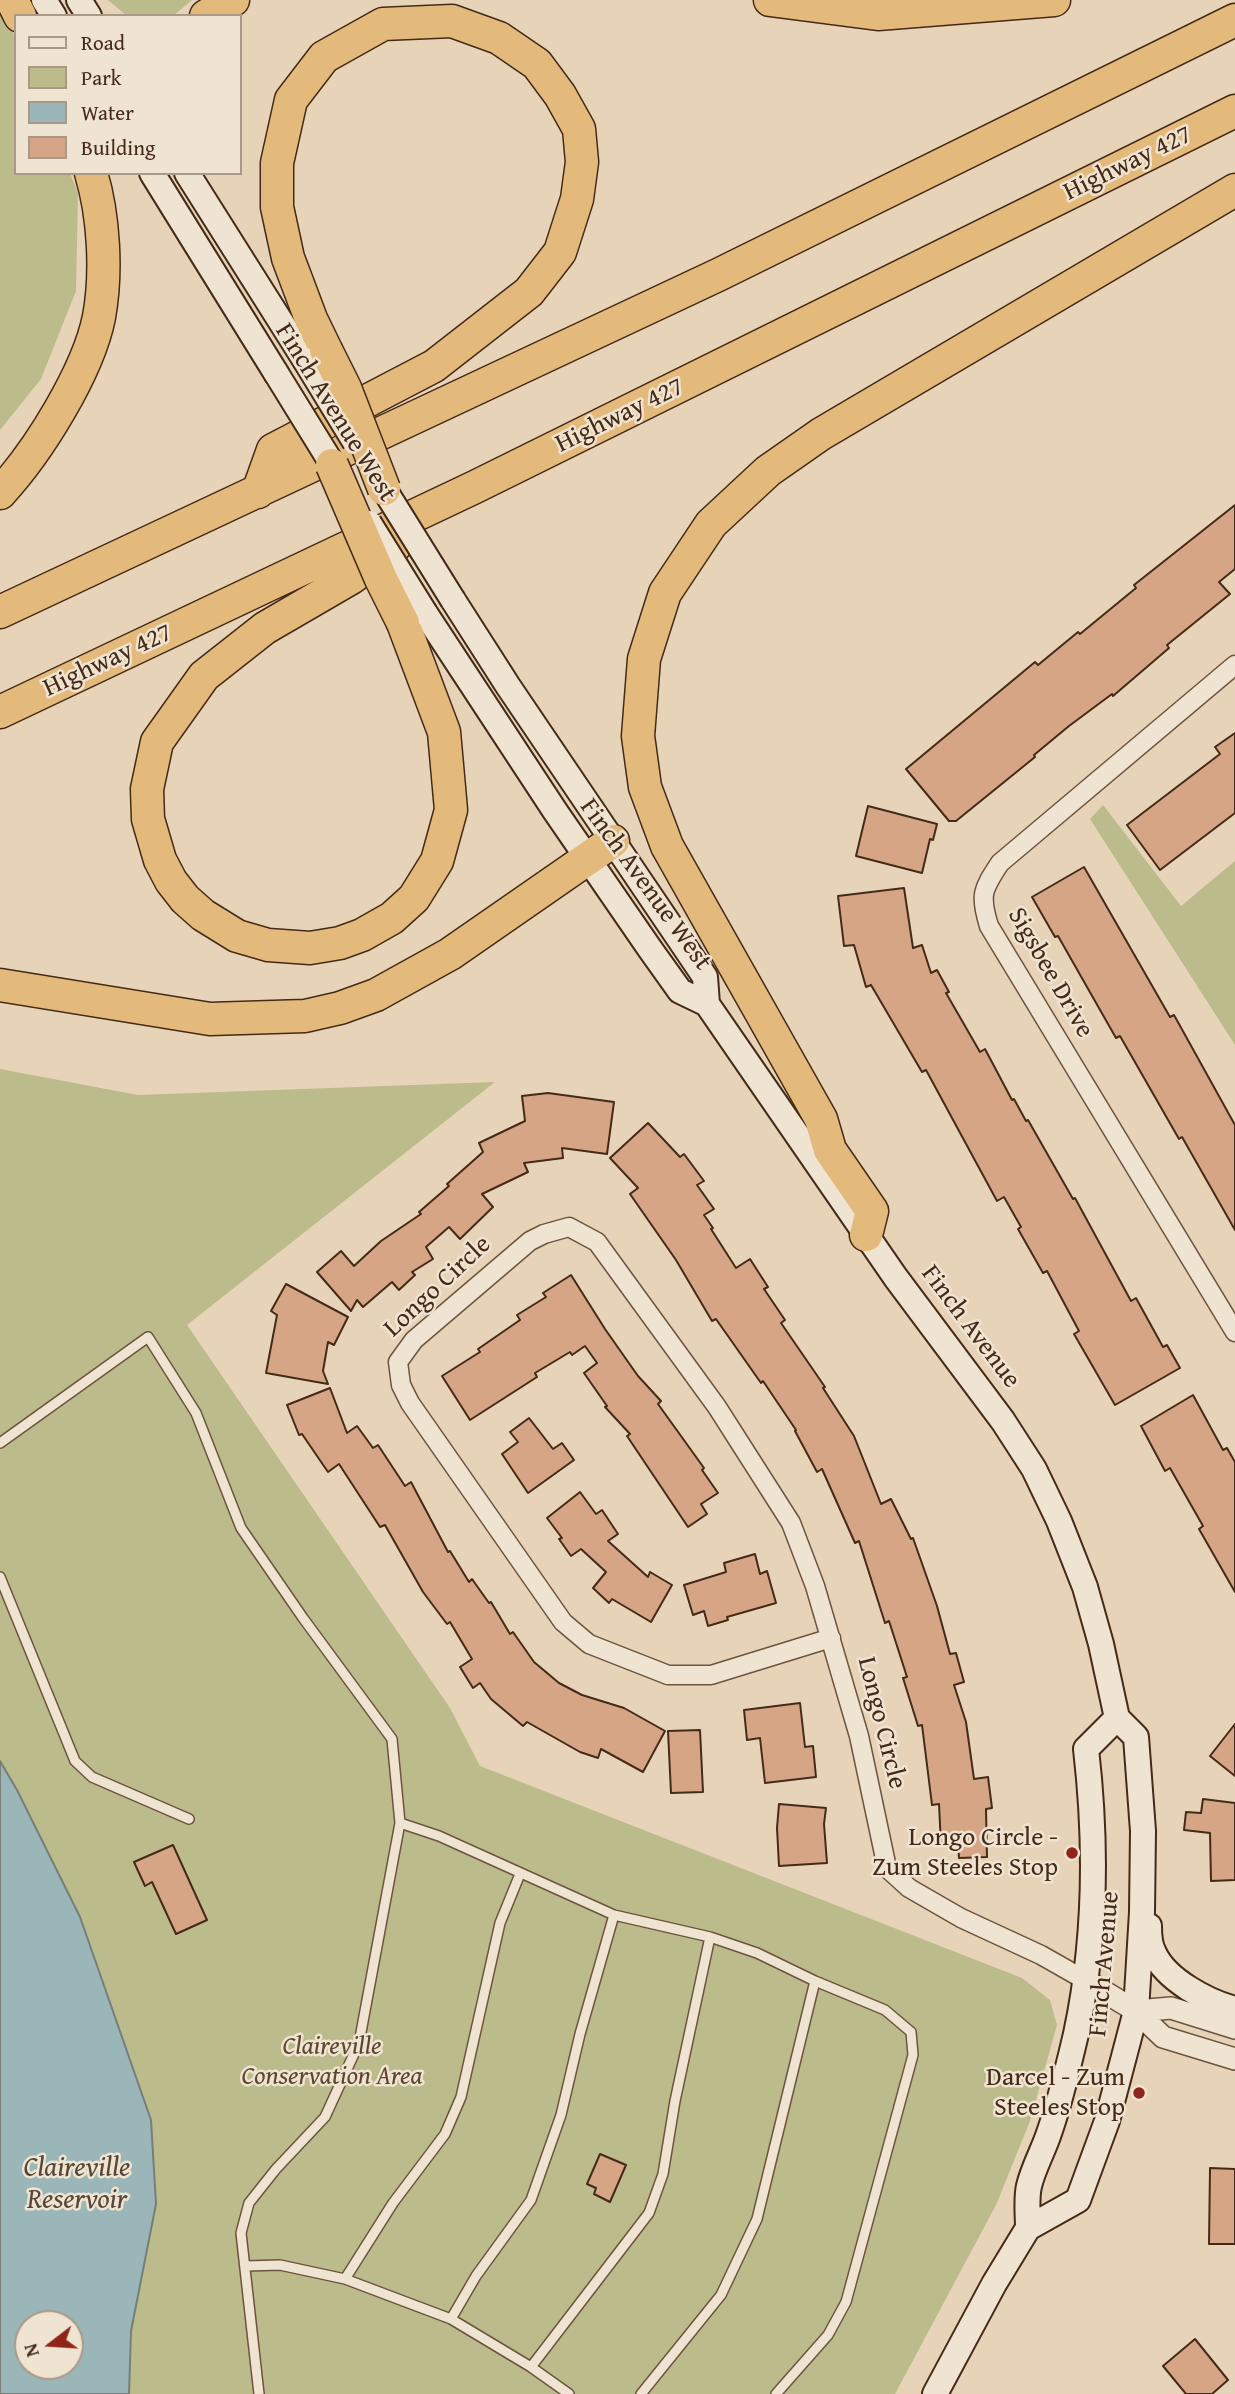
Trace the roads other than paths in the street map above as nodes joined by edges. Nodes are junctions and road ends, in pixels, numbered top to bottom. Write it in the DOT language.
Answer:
graph roads {
  1 [pos="233,0"];
  2 [pos="770,0"];
  3 [pos="1054,0"];
  4 [pos="209,14"];
  5 [pos="1235,20"];
  6 [pos="1235,111"];
  7 [pos="92,175"];
  8 [pos="153,175"];
  9 [pos="188,175"];
  10 [pos="1235,190"];
  11 [pos="315,355"];
  12 [pos="332,465"];
  13 [pos="475,487"];
  14 [pos="384,489"];
  15 [pos="258,492"];
  16 [pos="0,493"];
  17 [pos="0,612"];
  18 [pos="414,618"];
  19 [pos="1235,665"];
  20 [pos="0,712"];
  21 [pos="600,850"];
  22 [pos="0,985"];
  23 [pos="707,1004"];
  24 [pos="866,1235"];
  25 [pos="1235,1332"];
  26 [pos="0,1443"];
  27 [pos="0,1577"];
  28 [pos="831,1638"];
  29 [pos="1117,1718"];
  30 [pos="189,1819"];
  31 [pos="400,1823"];
  32 [pos="1143,1831"];
  33 [pos="520,1874"];
  34 [pos="614,1915"];
  35 [pos="710,1937"];
  36 [pos="1085,1980"];
  37 [pos="815,1981"];
  38 [pos="1235,2009"];
  39 [pos="1136,2011"];
  40 [pos="1235,2028"];
  41 [pos="1235,2059"];
  42 [pos="1027,2228"];
  43 [pos="246,2266"];
  44 [pos="345,2279"];
  45 [pos="451,2319"];
  46 [pos="531,2367"];
  47 [pos="258,2394"];
  48 [pos="569,2394"];
  49 [pos="641,2394"];
  50 [pos="776,2394"];
  51 [pos="935,2394"];
  1 -- 4 [label="highway"];
  2 -- 3 [label="highway"];
  5 -- 15 [label="highway"];
  6 -- 13 [label="highway, Highway 427"];
  7 -- 16 [label="highway"];
  8 -- 12 [label="main road, Finch Avenue West, bridge"];
  9 -- 11 [label="main road, Finch Avenue West"];
  10 -- 24 [label="highway"];
  11 -- 14 [label="highway, bridge"];
  11 -- 15 [label="highway"];
  12 -- 18 [label="highway, bridge"];
  13 -- 18 [label="highway"];
  13 -- 20 [label="highway, Highway 427"];
  14 -- 21 [label="main road, Finch Avenue West, bridge"];
  15 -- 17 [label="highway"];
  18 -- 21 [label="main road, Finch Avenue West"];
  19 -- 25 [label="street, Sigsbee Drive"];
  21 -- 22 [label="highway"];
  21 -- 23 [label="main road, Finch Avenue West"];
  21 -- 23 [label="main road, Finch Avenue West"];
  23 -- 24 [label="main road, Finch Avenue"];
  24 -- 29 [label="main road, Finch Avenue"];
  26 -- 31 [label="lane"];
  27 -- 30 [label="lane"];
  28 -- 28 [label="street, Longo Circle"];
  28 -- 36 [label="street, Longo Circle"];
  29 -- 32 [label="main road, Finch Avenue"];
  29 -- 36 [label="main road, Finch Avenue"];
  31 -- 33 [label="lane"];
  31 -- 43 [label="lane"];
  32 -- 38 [label="main road"];
  32 -- 39 [label="main road, Finch Avenue"];
  33 -- 34 [label="lane"];
  33 -- 44 [label="lane"];
  34 -- 35 [label="lane"];
  34 -- 45 [label="lane"];
  35 -- 37 [label="lane"];
  35 -- 46 [label="lane"];
  36 -- 39 [label="street, Longo Circle"];
  36 -- 42 [label="main road, Finch Avenue"];
  37 -- 49 [label="lane"];
  37 -- 50 [label="lane"];
  39 -- 40 [label="street"];
  39 -- 41 [label="street, Longo Circle"];
  39 -- 42 [label="main road, Finch Avenue"];
  42 -- 51 [label="main road, Finch Avenue"];
  43 -- 44 [label="lane"];
  43 -- 47 [label="lane"];
  44 -- 45 [label="lane"];
  45 -- 46 [label="lane"];
  46 -- 48 [label="lane"];
}
